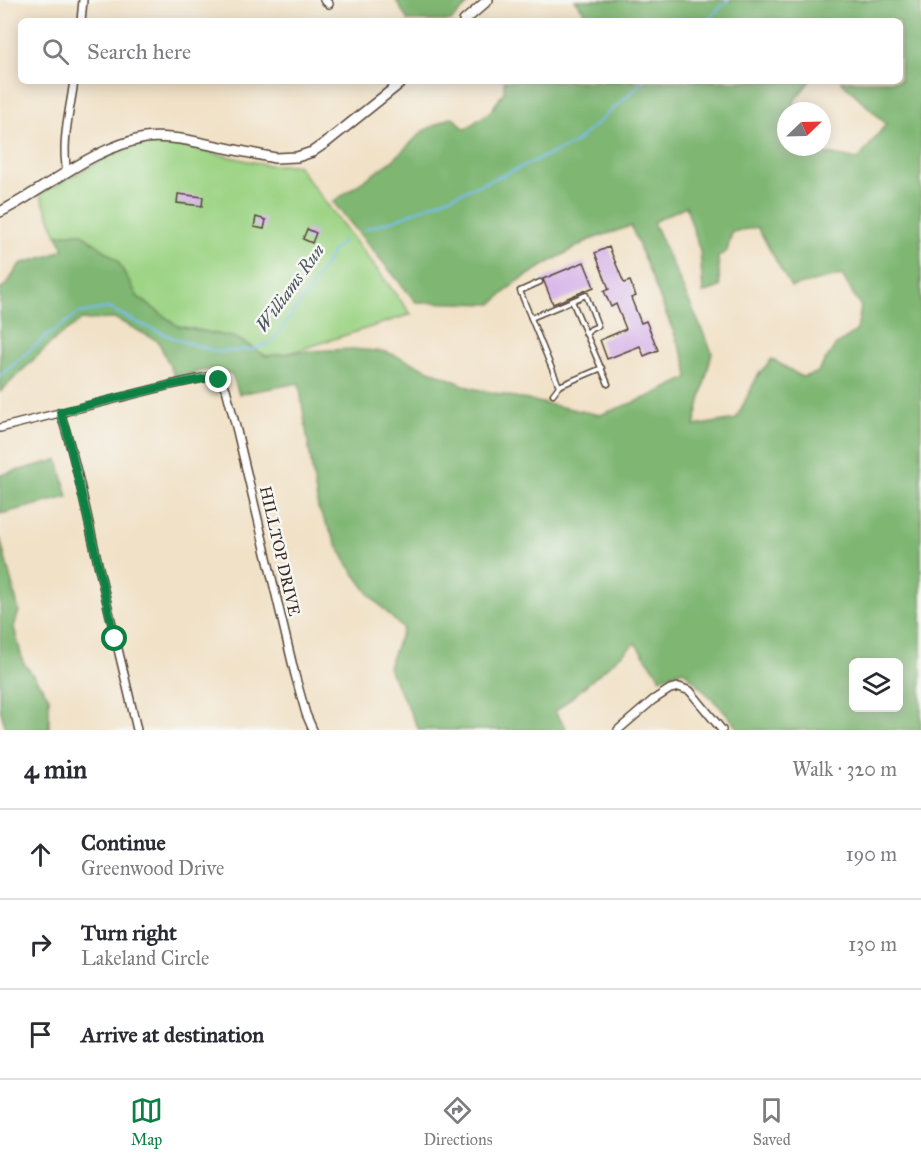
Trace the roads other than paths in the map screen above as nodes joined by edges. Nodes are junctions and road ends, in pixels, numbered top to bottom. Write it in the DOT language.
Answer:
graph roads {
  1 [pos="83,0"];
  2 [pos="488,0"];
  3 [pos="81,18"];
  4 [pos="467,18"];
  5 [pos="74,84"];
  6 [pos="399,84"];
  7 [pos="67,172"];
  8 [pos="0,212"];
  9 [pos="540,282"];
  10 [pos="573,301"];
  11 [pos="531,318"];
  12 [pos="586,334"];
  13 [pos="602,368"];
  14 [pos="608,384"];
  15 [pos="559,387"];
  16 [pos="553,394"];
  17 [pos="60,412"];
  18 [pos="0,428"];
  19 [pos="137,730"];
  20 [pos="313,730"];
  21 [pos="618,730"];
  22 [pos="722,730"];
  1 -- 3 [label="street"];
  2 -- 4 [label="street"];
  5 -- 7 [label="street"];
  6 -- 7 [label="street"];
  7 -- 8 [label="street"];
  9 -- 11 [label="lane"];
  10 -- 11 [label="lane"];
  10 -- 12 [label="lane"];
  10 -- 12 [label="lane"];
  11 -- 15 [label="lane"];
  12 -- 13 [label="lane"];
  13 -- 14 [label="lane"];
  13 -- 15 [label="lane"];
  15 -- 16 [label="lane"];
  17 -- 18 [label="street"];
  17 -- 19 [label="street"];
  17 -- 20 [label="street, HILLTOP DRIVE"];
  21 -- 22 [label="street"];
}
